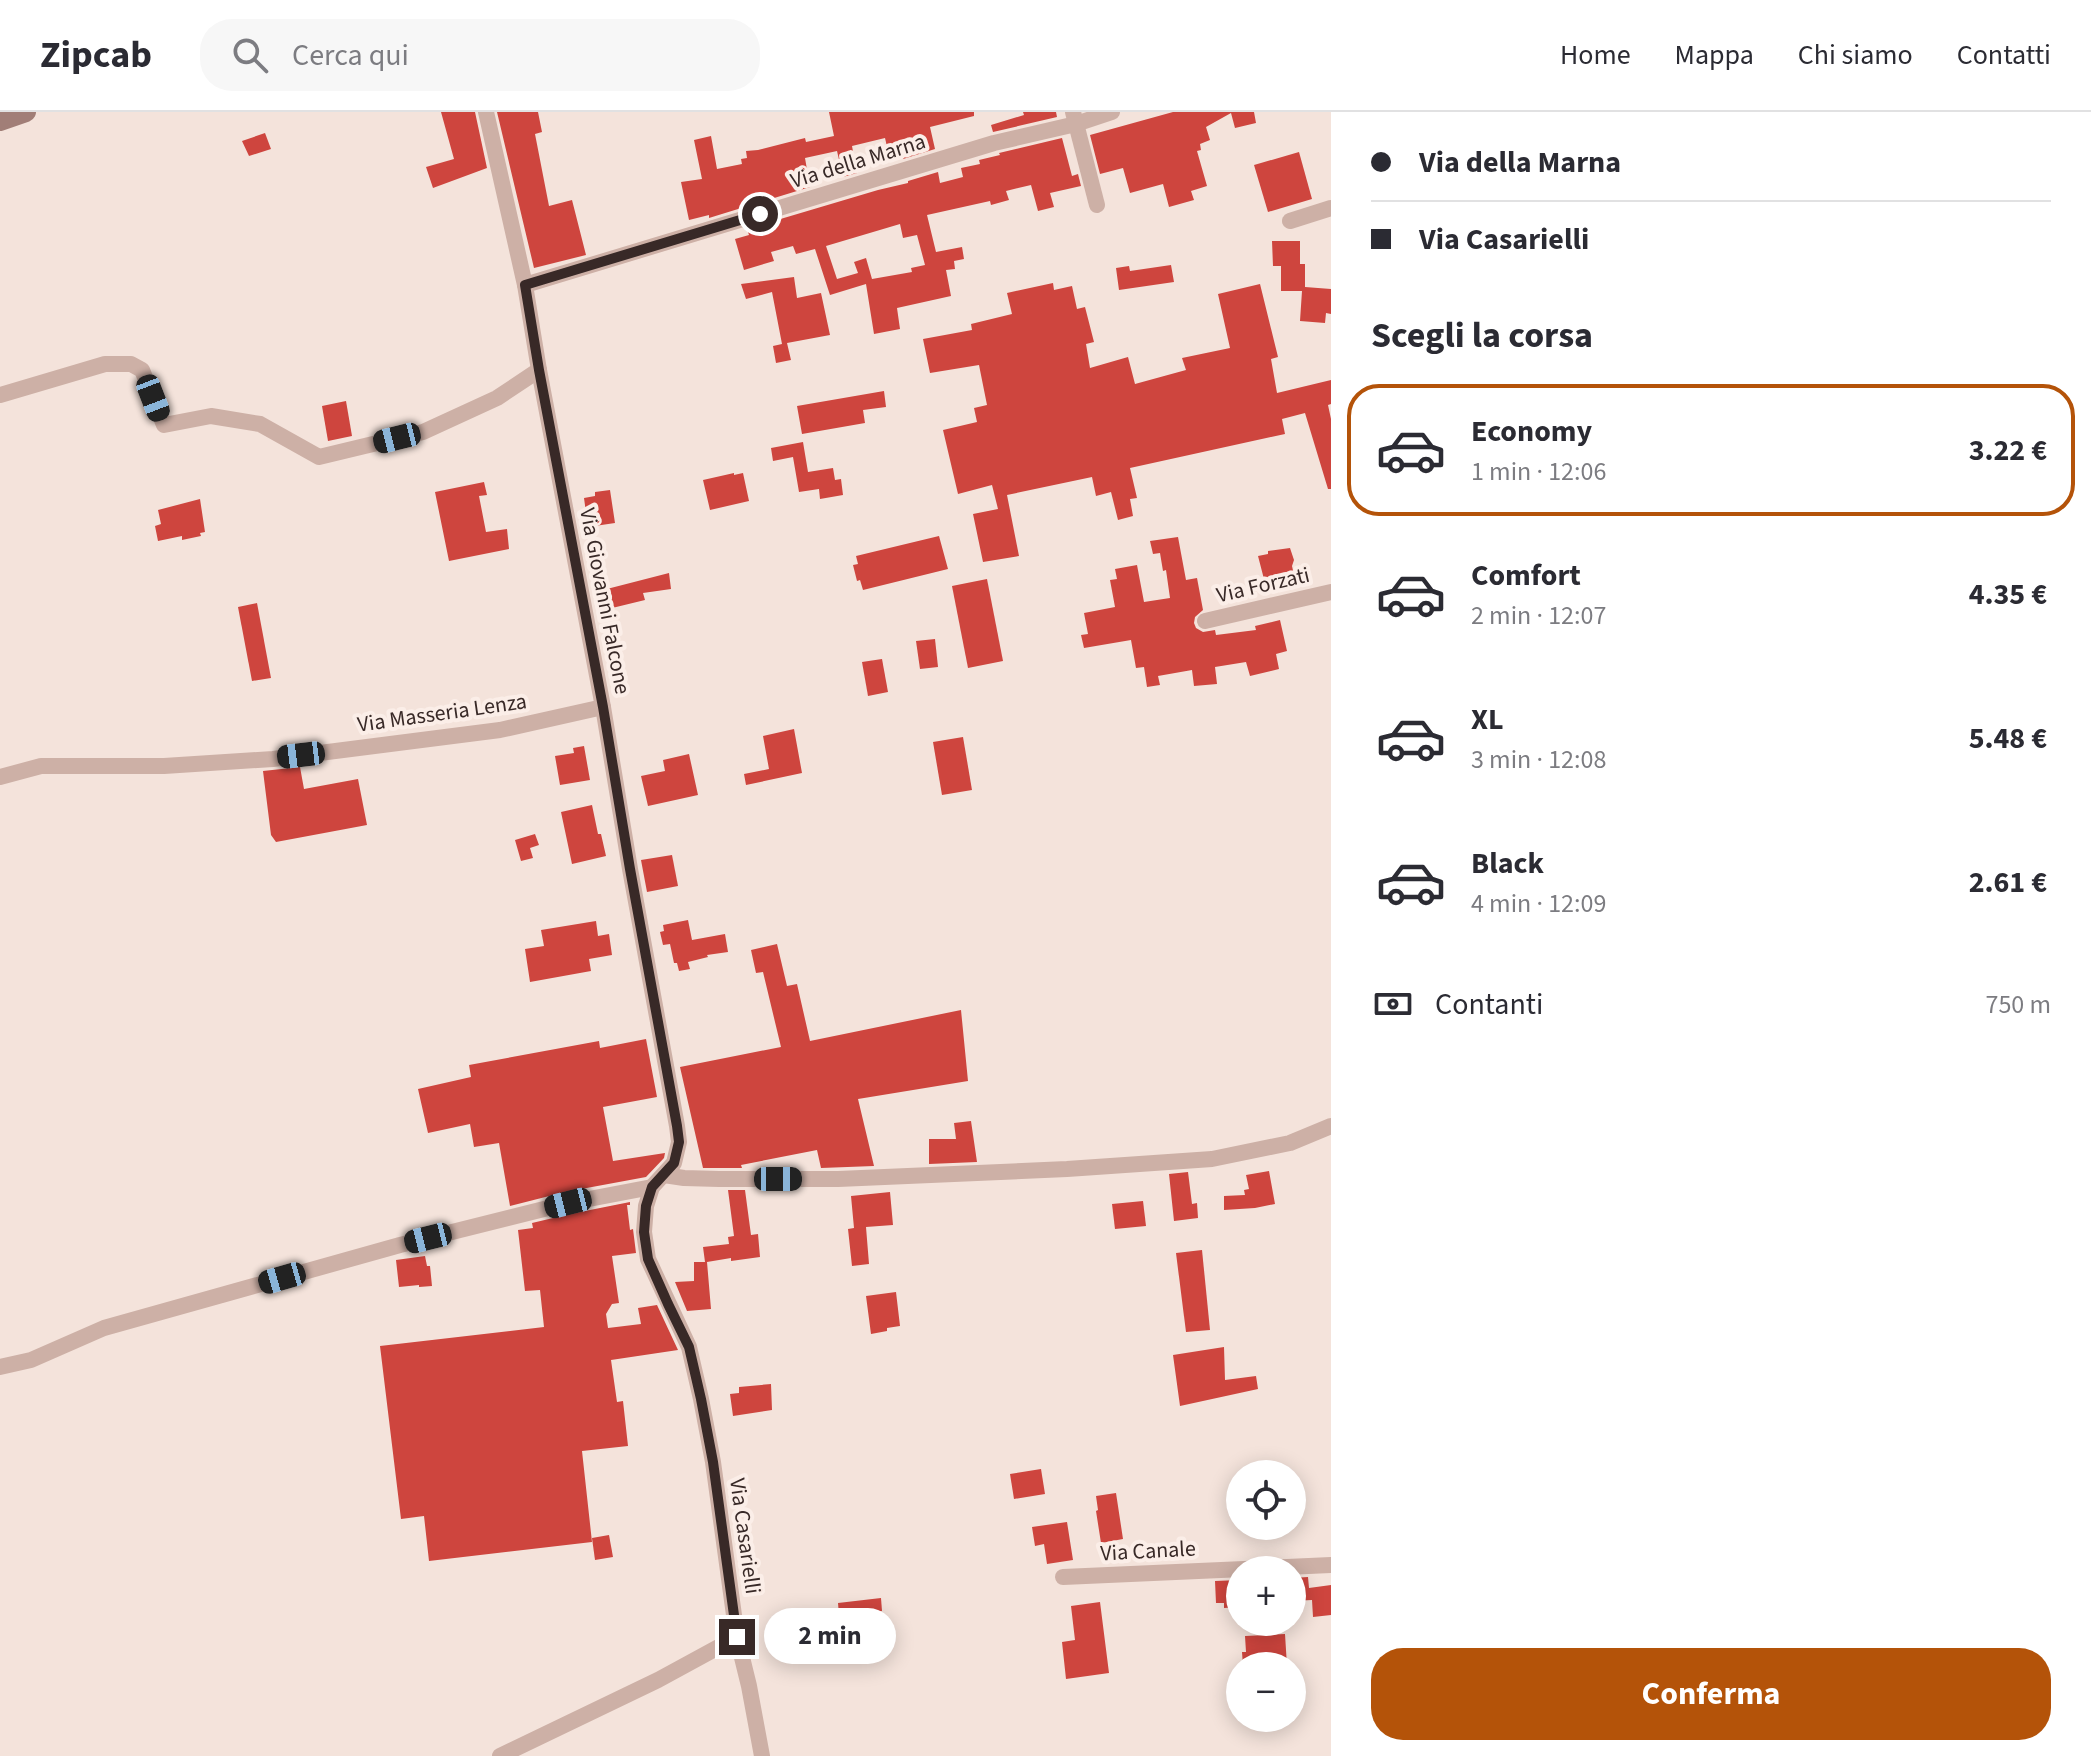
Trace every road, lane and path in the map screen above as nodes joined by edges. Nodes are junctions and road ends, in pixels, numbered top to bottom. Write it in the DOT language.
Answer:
graph roads {
  1 [pos="26,112"];
  2 [pos="486,112"];
  3 [pos="1112,112"];
  4 [pos="1075,118"];
  5 [pos="0,121"];
  6 [pos="1097,205"];
  7 [pos="1331,208"];
  8 [pos="1290,221"];
  9 [pos="525,285"];
  10 [pos="539,370"];
  11 [pos="0,395"];
  12 [pos="1331,592"];
  13 [pos="1205,621"];
  14 [pos="603,707"];
  15 [pos="0,777"];
  16 [pos="1331,1126"];
  17 [pos="658,1181"];
  18 [pos="0,1367"];
  19 [pos="1331,1565"];
  20 [pos="1063,1577"];
  21 [pos="737,1637"];
  22 [pos="500,1756"];
  23 [pos="762,1756"];
  1 -- 5 [label="street"];
  2 -- 9 [label="street, Via Giovanni Falcone"];
  3 -- 4 [label="street, Via della Marna"];
  4 -- 6 [label="street"];
  4 -- 9 [label="street, Via della Marna"];
  7 -- 8 [label="street"];
  9 -- 10 [label="street, Via Giovanni Falcone"];
  10 -- 11 [label="street"];
  10 -- 14 [label="street, Via Giovanni Falcone"];
  12 -- 13 [label="street, Via Forzati"];
  14 -- 15 [label="street, Via Masseria Lenza"];
  14 -- 17 [label="street, Via Giovanni Falcone"];
  16 -- 17 [label="street"];
  17 -- 18 [label="street"];
  17 -- 21 [label="street, Via Casarielli"];
  19 -- 20 [label="street, Via Canale"];
  21 -- 22 [label="street"];
  21 -- 23 [label="street, Via Casarielli"];
}
